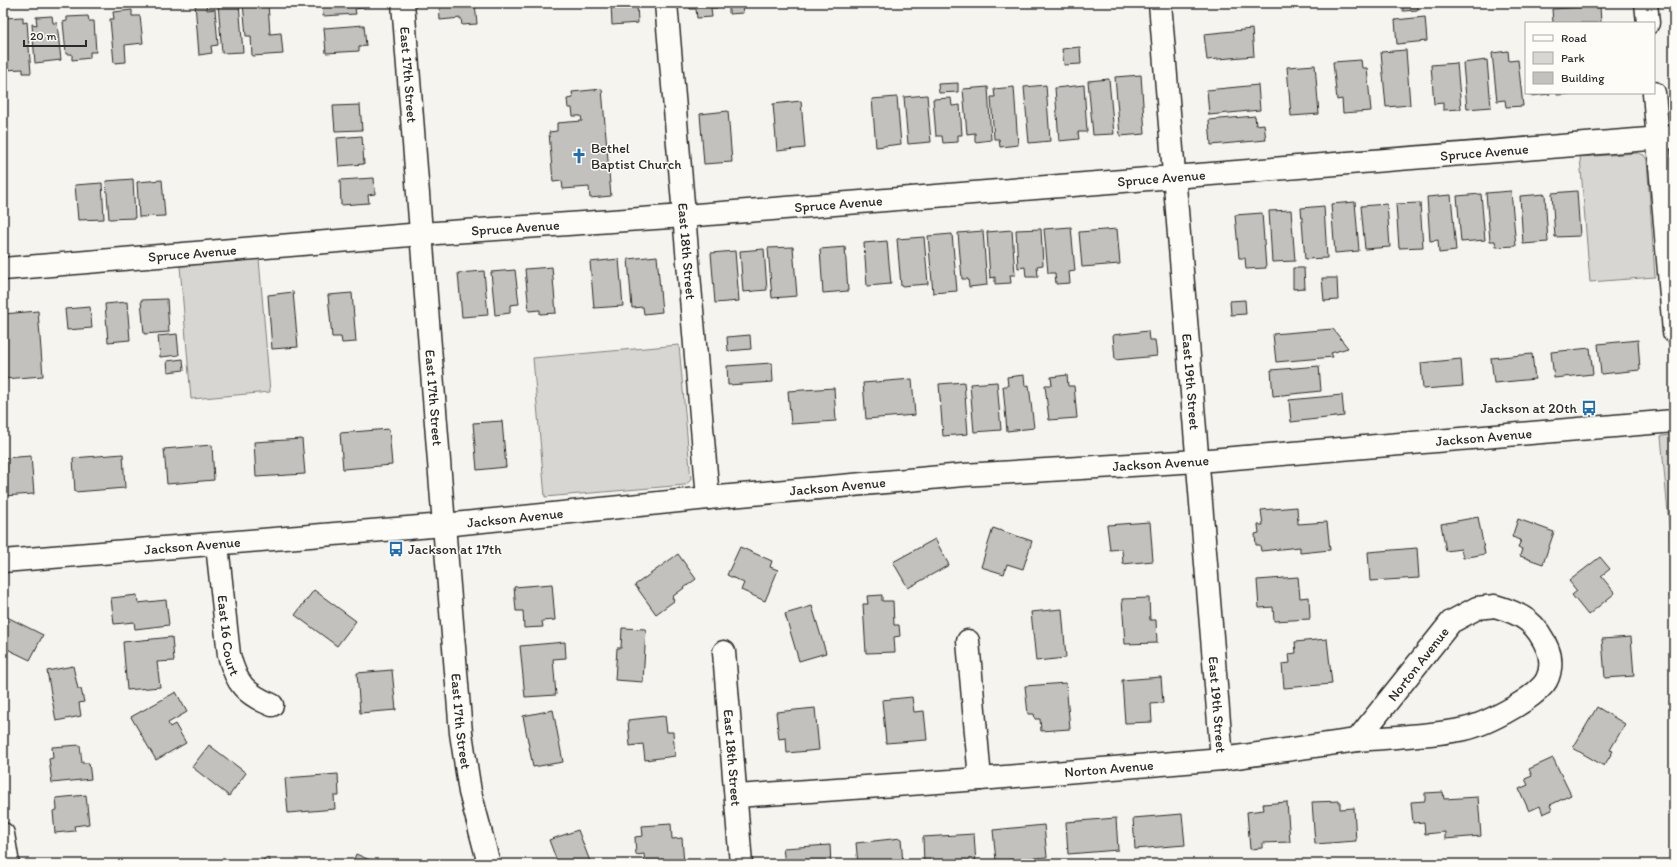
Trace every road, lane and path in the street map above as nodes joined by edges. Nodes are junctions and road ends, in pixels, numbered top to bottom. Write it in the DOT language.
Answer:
graph roads {
  1 [pos="403,3"];
  2 [pos="666,3"];
  3 [pos="1160,3"];
  4 [pos="1646,3"];
  5 [pos="1648,22"];
  6 [pos="1654,94"];
  7 [pos="1666,138"];
  8 [pos="1175,178"];
  9 [pos="684,216"];
  10 [pos="422,234"];
  11 [pos="3,270"];
  12 [pos="1674,332"];
  13 [pos="1674,421"];
  14 [pos="1198,461"];
  15 [pos="708,498"];
  16 [pos="444,525"];
  17 [pos="217,545"];
  18 [pos="3,561"];
  19 [pos="968,641"];
  20 [pos="724,652"];
  21 [pos="272,705"];
  22 [pos="1357,740"];
  23 [pos="1222,760"];
  24 [pos="980,780"];
  25 [pos="736,796"];
  26 [pos="3,834"];
  27 [pos="8,864"];
  28 [pos="490,864"];
  29 [pos="741,864"];
  1 -- 10 [label="street, East 17th Street"];
  2 -- 9 [label="street, East 18th Street"];
  3 -- 8 [label="street, East 19th Street"];
  4 -- 5 [label="street"];
  6 -- 7 [label="street"];
  7 -- 8 [label="street, Spruce Avenue"];
  7 -- 12 [label="street"];
  8 -- 9 [label="street, Spruce Avenue"];
  8 -- 14 [label="street, East 19th Street"];
  9 -- 10 [label="street, Spruce Avenue"];
  9 -- 15 [label="street, East 18th Street"];
  10 -- 11 [label="street, Spruce Avenue"];
  10 -- 16 [label="street, East 17th Street"];
  13 -- 14 [label="street, Jackson Avenue"];
  14 -- 15 [label="street, Jackson Avenue"];
  14 -- 23 [label="street, East 19th Street"];
  15 -- 16 [label="street, Jackson Avenue"];
  16 -- 17 [label="street, Jackson Avenue"];
  16 -- 28 [label="street, East 17th Street"];
  17 -- 18 [label="street, Jackson Avenue"];
  17 -- 21 [label="street, East 16 Court"];
  19 -- 24 [label="street"];
  20 -- 25 [label="street, East 18th Street"];
  22 -- 22 [label="street, Norton Avenue"];
  22 -- 23 [label="street, Norton Avenue"];
  23 -- 24 [label="street, Norton Avenue"];
  24 -- 25 [label="street, Norton Avenue"];
  25 -- 29 [label="street, East 18th Street"];
  26 -- 27 [label="street"];
}
